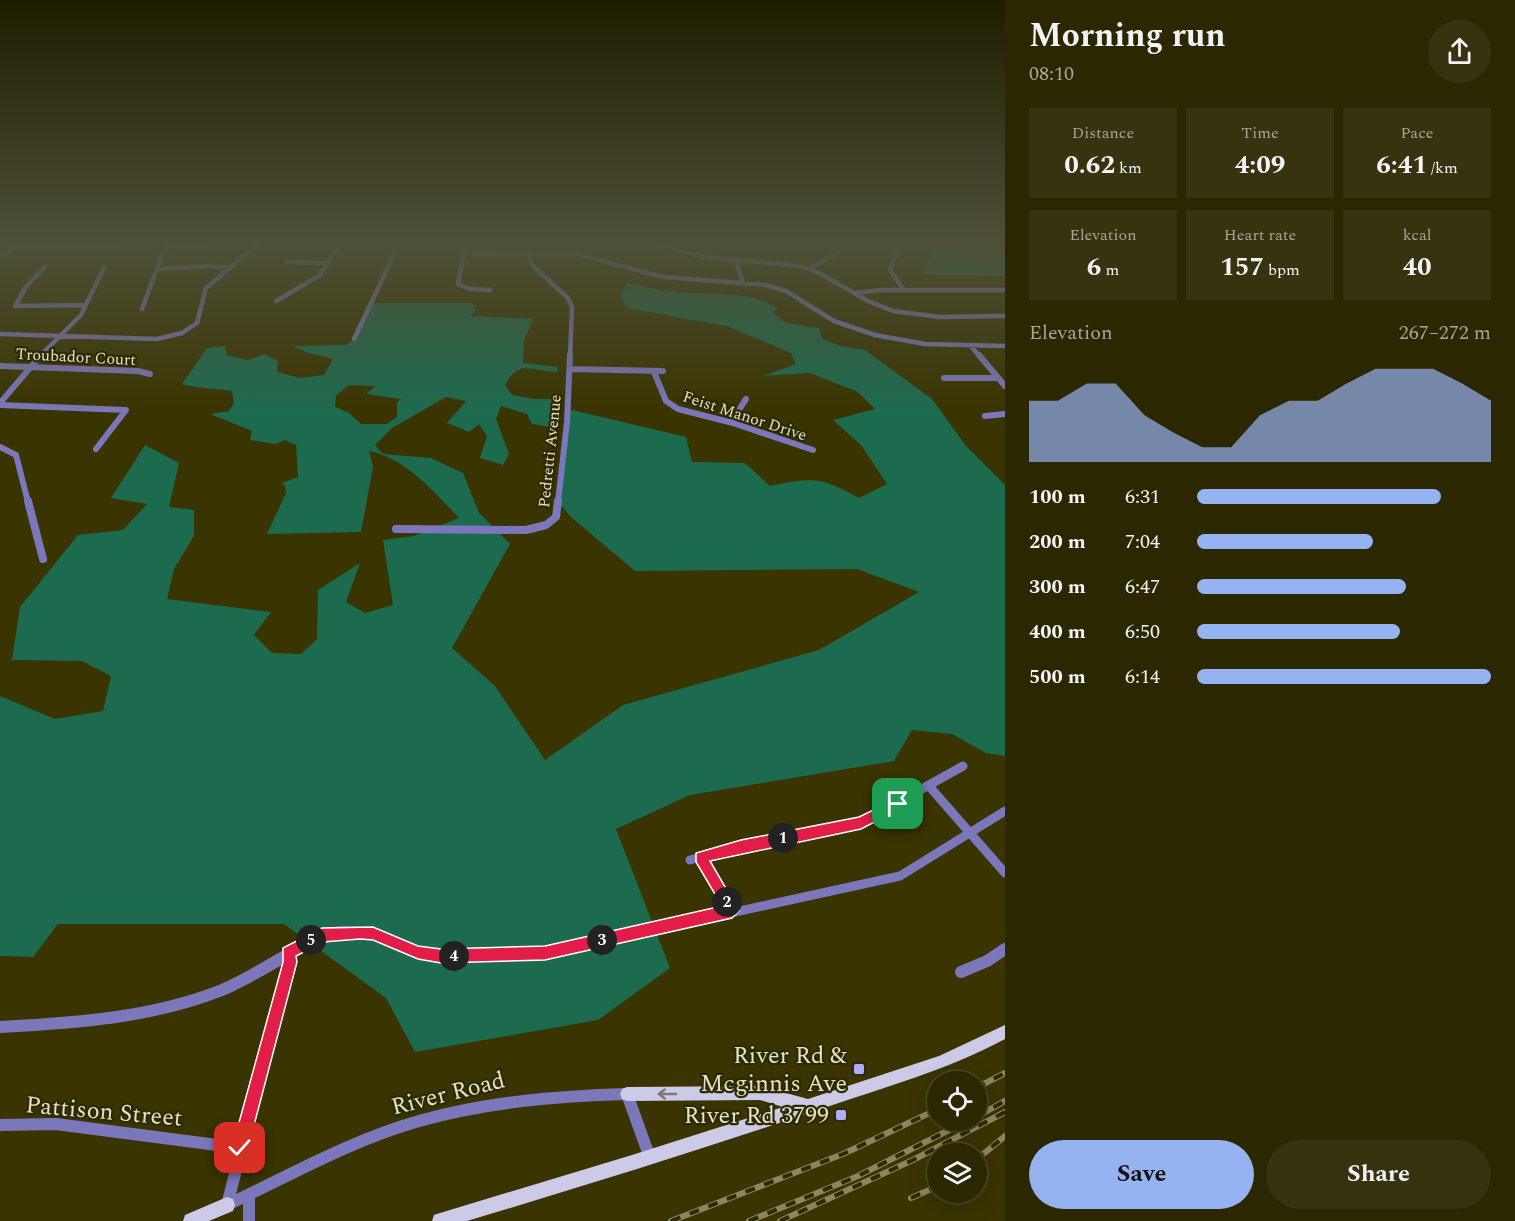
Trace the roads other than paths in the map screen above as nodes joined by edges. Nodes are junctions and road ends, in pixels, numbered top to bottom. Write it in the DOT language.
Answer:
graph roads {
  1 [pos="19,299"];
  2 [pos="89,299"];
  3 [pos="146,299"];
  4 [pos="203,299"];
  5 [pos="280,299"];
  6 [pos="373,299"];
  7 [pos="567,299"];
  8 [pos="797,299"];
  9 [pos="866,299"];
  10 [pos="276,301"];
  11 [pos="86,305"];
  12 [pos="142,309"];
  13 [pos="1005,316"];
  14 [pos="0,334"];
  15 [pos="60,336"];
  16 [pos="354,339"];
  17 [pos="970,345"];
  18 [pos="1005,345"];
  19 [pos="0,366"];
  20 [pos="29,367"];
  21 [pos="570,369"];
  22 [pos="663,371"];
  23 [pos="654,372"];
  24 [pos="150,374"];
  25 [pos="944,378"];
  26 [pos="998,378"];
  27 [pos="1005,386"];
  28 [pos="746,399"];
  29 [pos="0,404"];
  30 [pos="1005,414"];
  31 [pos="985,416"];
  32 [pos="731,422"];
  33 [pos="0,447"];
  34 [pos="96,449"];
  35 [pos="813,450"];
  36 [pos="396,529"];
  37 [pos="43,560"];
  38 [pos="963,766"];
  39 [pos="929,786"];
  40 [pos="1005,811"];
  41 [pos="970,833"];
  42 [pos="1005,873"];
  43 [pos="732,911"];
  44 [pos="1005,949"];
  45 [pos="288,952"];
  46 [pos="961,972"];
  47 [pos="0,1027"];
  48 [pos="1005,1032"];
  49 [pos="627,1094"];
  50 [pos="808,1106"];
  51 [pos="0,1125"];
  52 [pos="240,1148"];
  53 [pos="650,1158"];
  54 [pos="249,1195"];
  55 [pos="227,1205"];
  56 [pos="191,1221"];
  57 [pos="249,1221"];
  58 [pos="440,1221"];
  1 -- 11 [label="street"];
  2 -- 11 [label="street"];
  3 -- 12 [label="street"];
  4 -- 15 [label="street"];
  5 -- 10 [label="street"];
  6 -- 16 [label="street"];
  7 -- 21 [label="street, Pedretti Avenue"];
  8 -- 17 [label="street"];
  9 -- 13 [label="street"];
  11 -- 15 [label="street"];
  14 -- 15 [label="street"];
  15 -- 20 [label="street"];
  17 -- 18 [label="street"];
  17 -- 26 [label="street"];
  19 -- 20 [label="street, Troubador Court"];
  20 -- 24 [label="street, Troubador Court"];
  20 -- 29 [label="street"];
  21 -- 23 [label="street"];
  21 -- 36 [label="street, Pedretti Avenue"];
  22 -- 23 [label="street"];
  23 -- 32 [label="street, Feist Manor Drive"];
  25 -- 26 [label="street"];
  26 -- 27 [label="street"];
  28 -- 32 [label="street"];
  29 -- 34 [label="street"];
  30 -- 31 [label="street"];
  32 -- 35 [label="street, Feist Manor Drive"];
  33 -- 37 [label="street"];
  38 -- 39 [label="street"];
  39 -- 41 [label="street"];
  39 -- 43 [label="street"];
  40 -- 41 [label="street"];
  41 -- 42 [label="street"];
  41 -- 43 [label="street"];
  43 -- 45 [label="street"];
  44 -- 46 [label="street"];
  45 -- 47 [label="street"];
  45 -- 52 [label="street"];
  48 -- 50 [label="main road"];
  50 -- 49 [label="main road, one-way"];
  49 -- 53 [label="street"];
  49 -- 54 [label="street, River Road"];
  50 -- 53 [label="main road"];
  51 -- 52 [label="street, Pattison Street"];
  52 -- 55 [label="street"];
  53 -- 58 [label="main road"];
  54 -- 55 [label="street, River Road"];
  54 -- 57 [label="street"];
  55 -- 56 [label="main road"];
}
